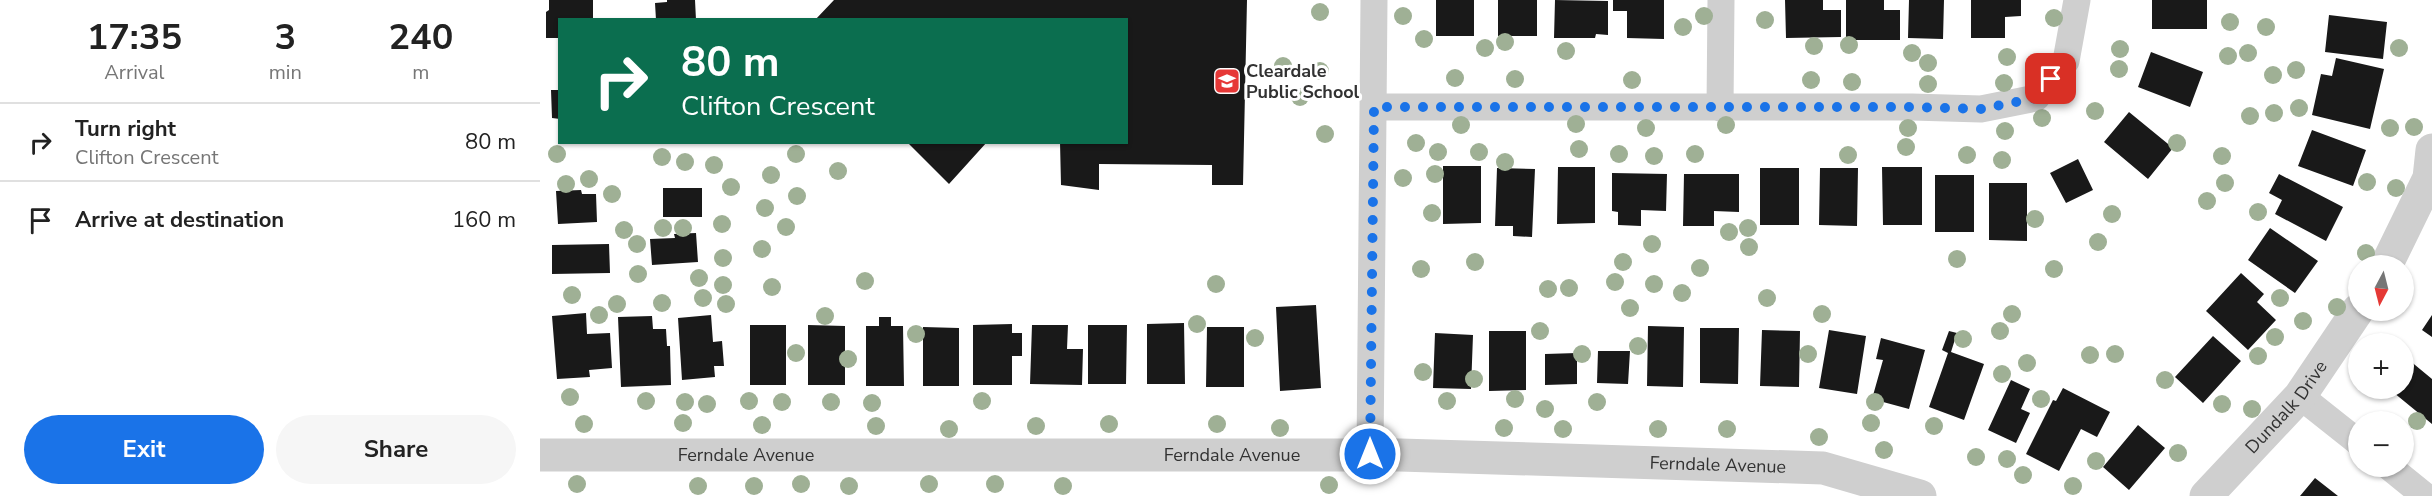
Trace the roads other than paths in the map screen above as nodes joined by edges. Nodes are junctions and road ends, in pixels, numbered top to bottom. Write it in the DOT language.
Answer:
graph roads {
  1 [pos="1374,0"];
  2 [pos="1721,0"];
  3 [pos="2077,0"];
  4 [pos="1374,107"];
  5 [pos="1720,108"];
  6 [pos="2431,169"];
  7 [pos="2391,255"];
  8 [pos="2351,321"];
  9 [pos="2300,396"];
  10 [pos="2348,434"];
  11 [pos="1370,454"];
  12 [pos="540,455"];
  13 [pos="2402,477"];
  14 [pos="1920,496"];
  15 [pos="2206,496"];
  16 [pos="2425,496"];
  1 -- 4 [label="street"];
  2 -- 5 [label="street"];
  3 -- 5 [label="street"];
  4 -- 5 [label="street"];
  4 -- 11 [label="street"];
  6 -- 7 [label="street"];
  8 -- 9 [label="street, Dundalk Drive"];
  9 -- 10 [label="street"];
  9 -- 15 [label="street, Dundalk Drive"];
  11 -- 12 [label="street, Ferndale Avenue"];
  11 -- 14 [label="street, Ferndale Avenue"];
  13 -- 16 [label="street"];
}
